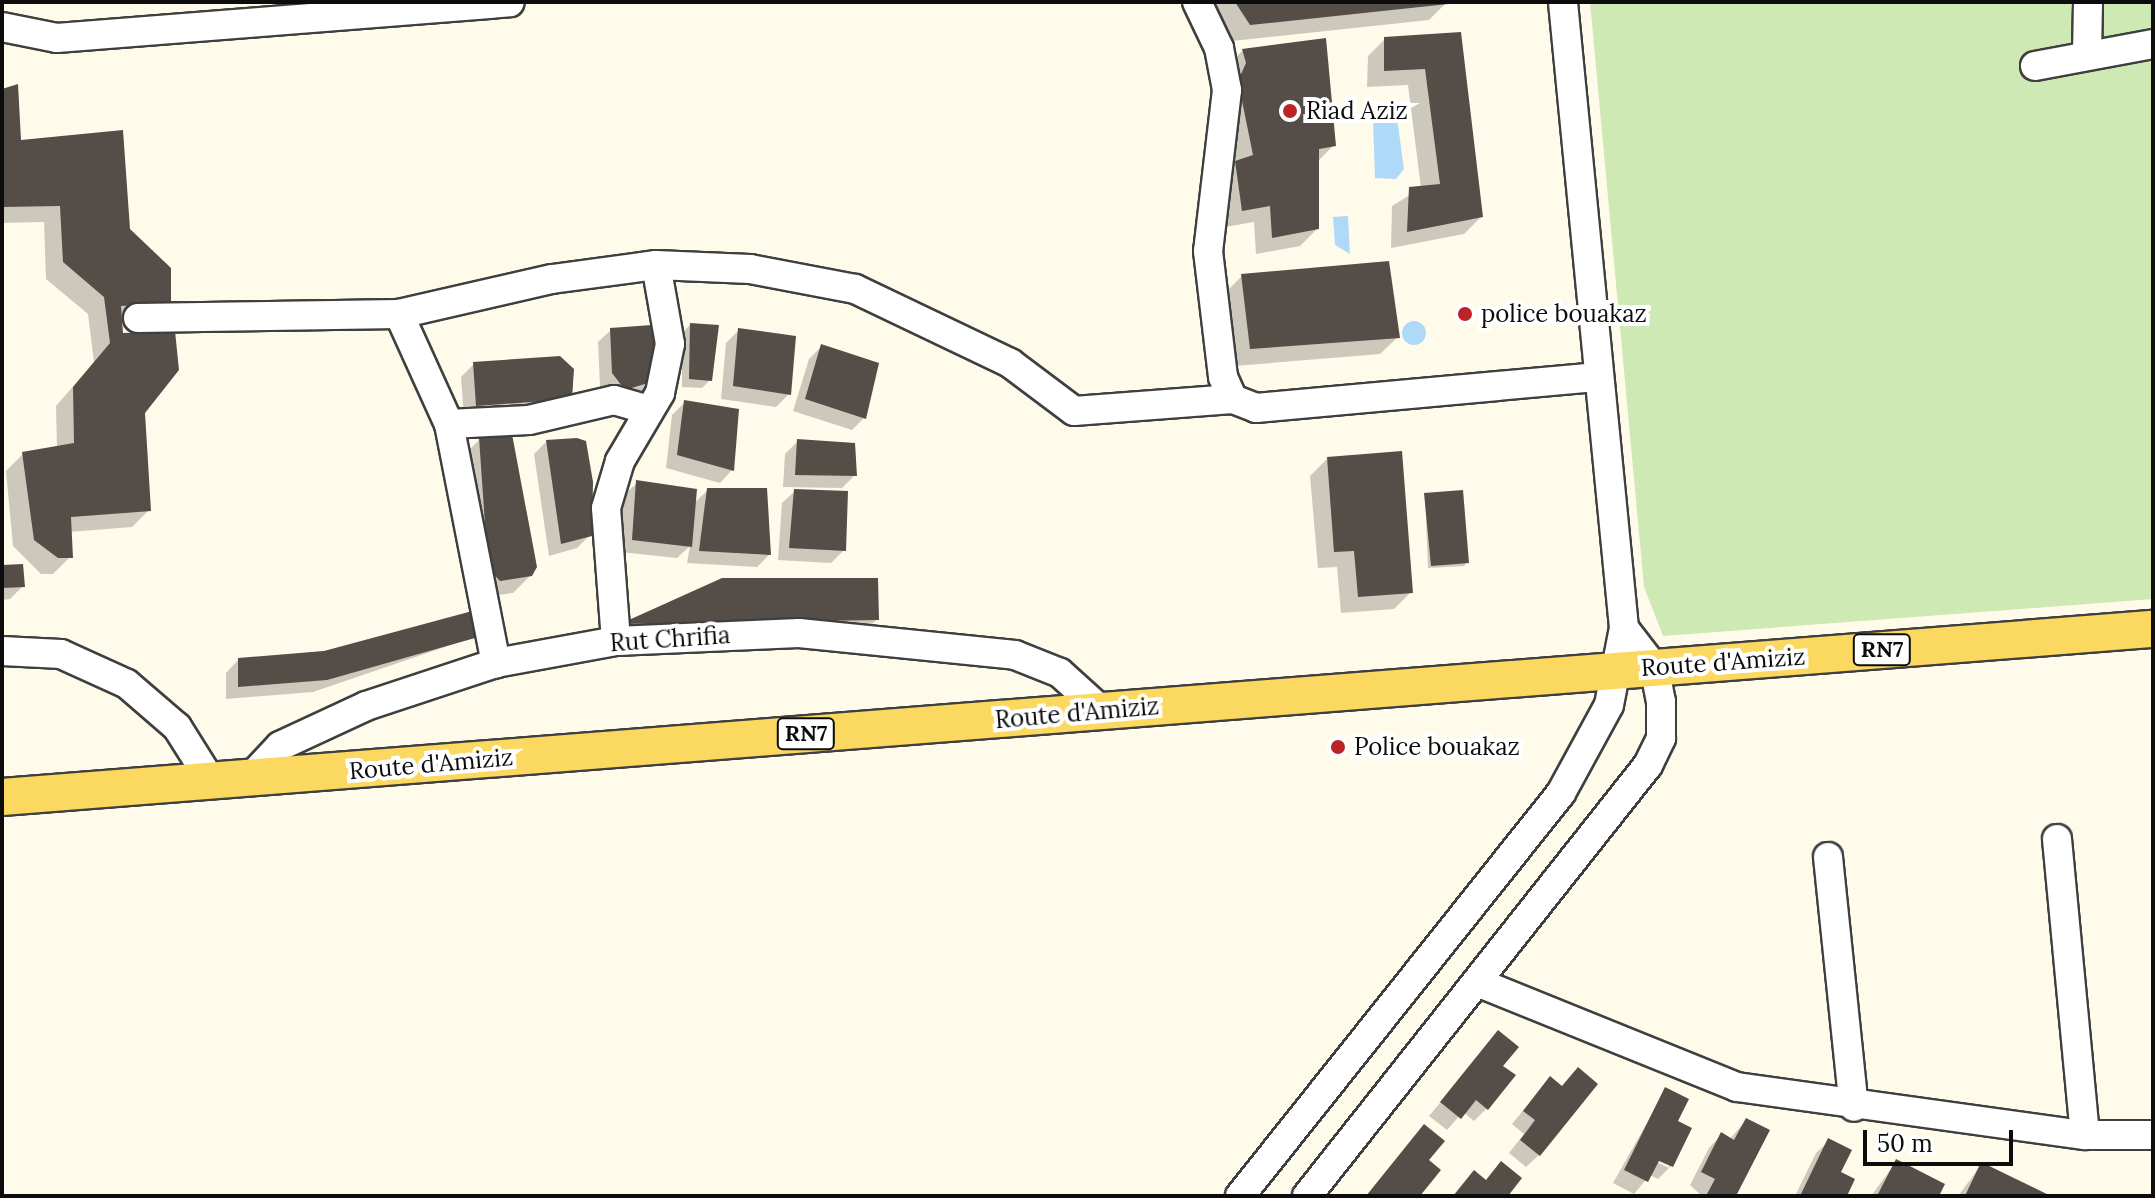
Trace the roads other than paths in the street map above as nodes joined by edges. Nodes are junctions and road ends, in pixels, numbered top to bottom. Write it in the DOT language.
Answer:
graph roads {
  1 [pos="510,2"];
  2 [pos="1197,2"];
  3 [pos="1563,2"];
  4 [pos="2088,2"];
  5 [pos="362,8"];
  6 [pos="2,27"];
  7 [pos="2153,44"];
  8 [pos="2087,55"];
  9 [pos="2035,66"];
  10 [pos="656,265"];
  11 [pos="399,314"];
  12 [pos="138,318"];
  13 [pos="1599,377"];
  14 [pos="1233,399"];
  15 [pos="649,410"];
  16 [pos="449,424"];
  17 [pos="1624,628"];
  18 [pos="2153,629"];
  19 [pos="616,641"];
  20 [pos="2,651"];
  21 [pos="496,663"];
  22 [pos="1654,667"];
  23 [pos="1611,671"];
  24 [pos="1102,711"];
  25 [pos="250,778"];
  26 [pos="211,781"];
  27 [pos="2,797"];
  28 [pos="2057,839"];
  29 [pos="1828,857"];
  30 [pos="1477,982"];
  31 [pos="1854,1107"];
  32 [pos="2085,1135"];
  33 [pos="2153,1135"];
  34 [pos="1240,1196"];
  35 [pos="1307,1196"];
  1 -- 5 [label="street"];
  2 -- 14 [label="street"];
  3 -- 13 [label="street"];
  4 -- 8 [label="street"];
  5 -- 6 [label="street"];
  7 -- 8 [label="street"];
  8 -- 9 [label="street"];
  10 -- 11 [label="street"];
  10 -- 14 [label="street"];
  10 -- 15 [label="street"];
  11 -- 12 [label="street"];
  11 -- 16 [label="street"];
  13 -- 14 [label="street"];
  13 -- 17 [label="street"];
  15 -- 16 [label="street"];
  15 -- 19 [label="street"];
  16 -- 21 [label="street"];
  17 -- 22 [label="street"];
  17 -- 23 [label="street"];
  18 -- 22 [label="main road, Route d'Amiziz / RN7"];
  19 -- 21 [label="street, Rut Chrifia"];
  19 -- 24 [label="street, Rut Chrifia"];
  20 -- 26 [label="street"];
  21 -- 25 [label="street, Rut Chrifia"];
  22 -- 23 [label="main road, Route d'Amiziz / RN7"];
  22 -- 30 [label="street"];
  23 -- 24 [label="main road, Route d'Amiziz / RN7"];
  23 -- 34 [label="street"];
  24 -- 25 [label="main road, Route d'Amiziz / RN7"];
  25 -- 26 [label="main road, Route d'Amiziz / RN7"];
  26 -- 27 [label="main road, Route d'Amiziz / RN7"];
  28 -- 32 [label="street"];
  29 -- 31 [label="street"];
  30 -- 31 [label="street"];
  30 -- 35 [label="street"];
  31 -- 32 [label="street"];
  32 -- 33 [label="street"];
}
